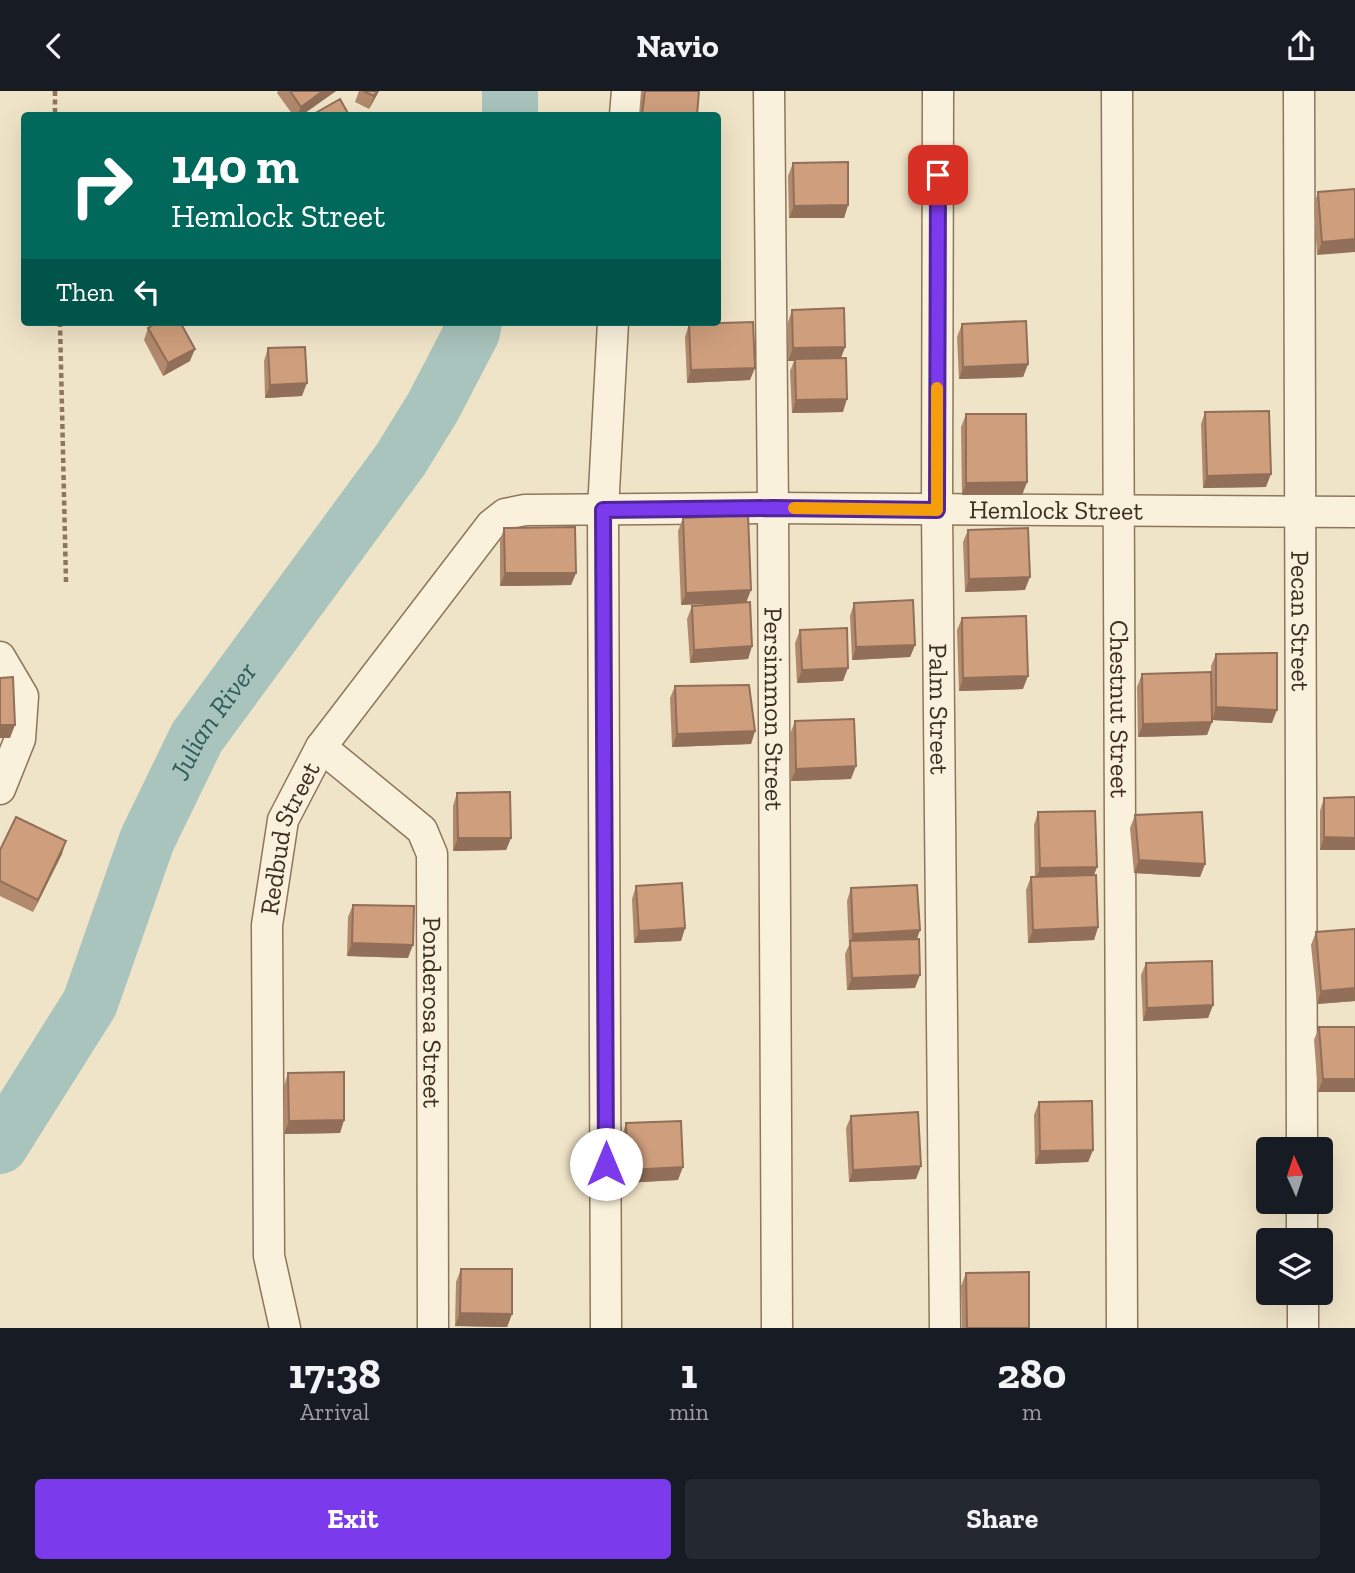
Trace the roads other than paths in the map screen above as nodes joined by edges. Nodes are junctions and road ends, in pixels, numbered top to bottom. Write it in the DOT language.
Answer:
graph roads {
  1 [pos="626,91"];
  2 [pos="769,91"];
  3 [pos="938,91"];
  4 [pos="1117,91"];
  5 [pos="1299,91"];
  6 [pos="625,112"];
  7 [pos="613,326"];
  8 [pos="773,508"];
  9 [pos="603,510"];
  10 [pos="937,510"];
  11 [pos="1118,510"];
  12 [pos="1299,512"];
  13 [pos="1355,512"];
  14 [pos="0,657"];
  15 [pos="321,747"];
  16 [pos="3,775"];
  17 [pos="1302,1137"];
  18 [pos="1303,1305"];
  19 [pos="285,1328"];
  20 [pos="433,1328"];
  21 [pos="606,1328"];
  22 [pos="777,1328"];
  23 [pos="945,1328"];
  24 [pos="1122,1328"];
  25 [pos="1303,1328"];
  1 -- 6 [label="street"];
  2 -- 8 [label="street, Persimmon Street"];
  3 -- 10 [label="street, Palm Street"];
  4 -- 11 [label="street, Chestnut Street"];
  5 -- 12 [label="street, Pecan Street"];
  7 -- 9 [label="street"];
  8 -- 9 [label="street, Hemlock Street"];
  8 -- 10 [label="street, Hemlock Street"];
  8 -- 22 [label="street, Persimmon Street"];
  9 -- 15 [label="street, Redbud Street"];
  9 -- 21 [label="street"];
  10 -- 11 [label="street, Hemlock Street"];
  10 -- 23 [label="street, Palm Street"];
  11 -- 12 [label="street, Hemlock Street"];
  11 -- 24 [label="street, Chestnut Street"];
  12 -- 13 [label="street, Hemlock Street"];
  12 -- 17 [label="street, Pecan Street"];
  14 -- 16 [label="street"];
  15 -- 19 [label="street, Redbud Street"];
  15 -- 20 [label="street, Ponderosa Street"];
  18 -- 25 [label="street"];
}
